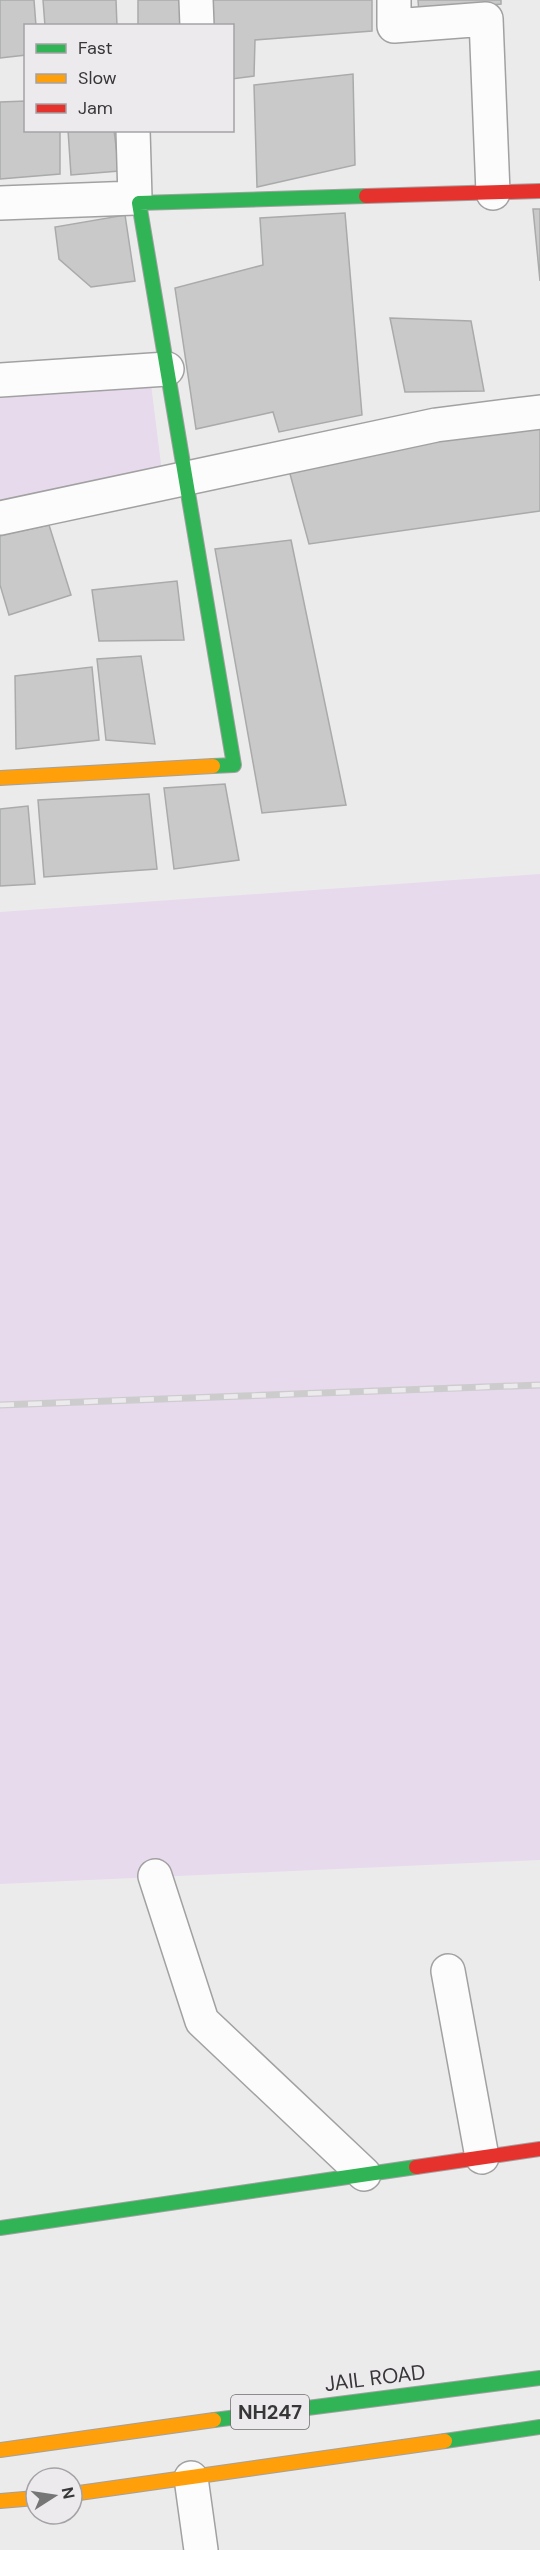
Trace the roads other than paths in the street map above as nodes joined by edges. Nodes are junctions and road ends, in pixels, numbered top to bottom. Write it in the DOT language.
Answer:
graph roads {
  1 [pos="196,0"];
  2 [pos="394,0"];
  3 [pos="197,24"];
  4 [pos="133,132"];
  5 [pos="540,191"];
  6 [pos="493,193"];
  7 [pos="0,203"];
  8 [pos="167,369"];
  9 [pos="0,380"];
  10 [pos="540,412"];
  11 [pos="184,479"];
  12 [pos="0,518"];
  13 [pos="0,778"];
  14 [pos="155,1876"];
  15 [pos="448,1971"];
  16 [pos="540,2149"];
  17 [pos="482,2157"];
  18 [pos="364,2174"];
  19 [pos="0,2228"];
  20 [pos="540,2378"];
  21 [pos="540,2427"];
  22 [pos="0,2450"];
  23 [pos="191,2478"];
  24 [pos="84,2492"];
  25 [pos="24,2499"];
  26 [pos="0,2501"];
  27 [pos="201,2550"];
  1 -- 3 [label="street"];
  2 -- 6 [label="street"];
  4 -- 7 [label="street"];
  5 -- 6 [label="main road"];
  6 -- 8 [label="main road"];
  8 -- 9 [label="street"];
  8 -- 11 [label="main road"];
  10 -- 11 [label="street"];
  11 -- 12 [label="street"];
  11 -- 13 [label="main road"];
  14 -- 18 [label="street"];
  15 -- 17 [label="street"];
  16 -- 17 [label="main road"];
  17 -- 18 [label="main road"];
  18 -- 19 [label="main road"];
  20 -- 22 [label="main road, JAIL ROAD / NH247"];
  21 -- 23 [label="main road, NH247"];
  23 -- 24 [label="main road, NH247"];
  23 -- 27 [label="street"];
  25 -- 26 [label="main road"];
}
